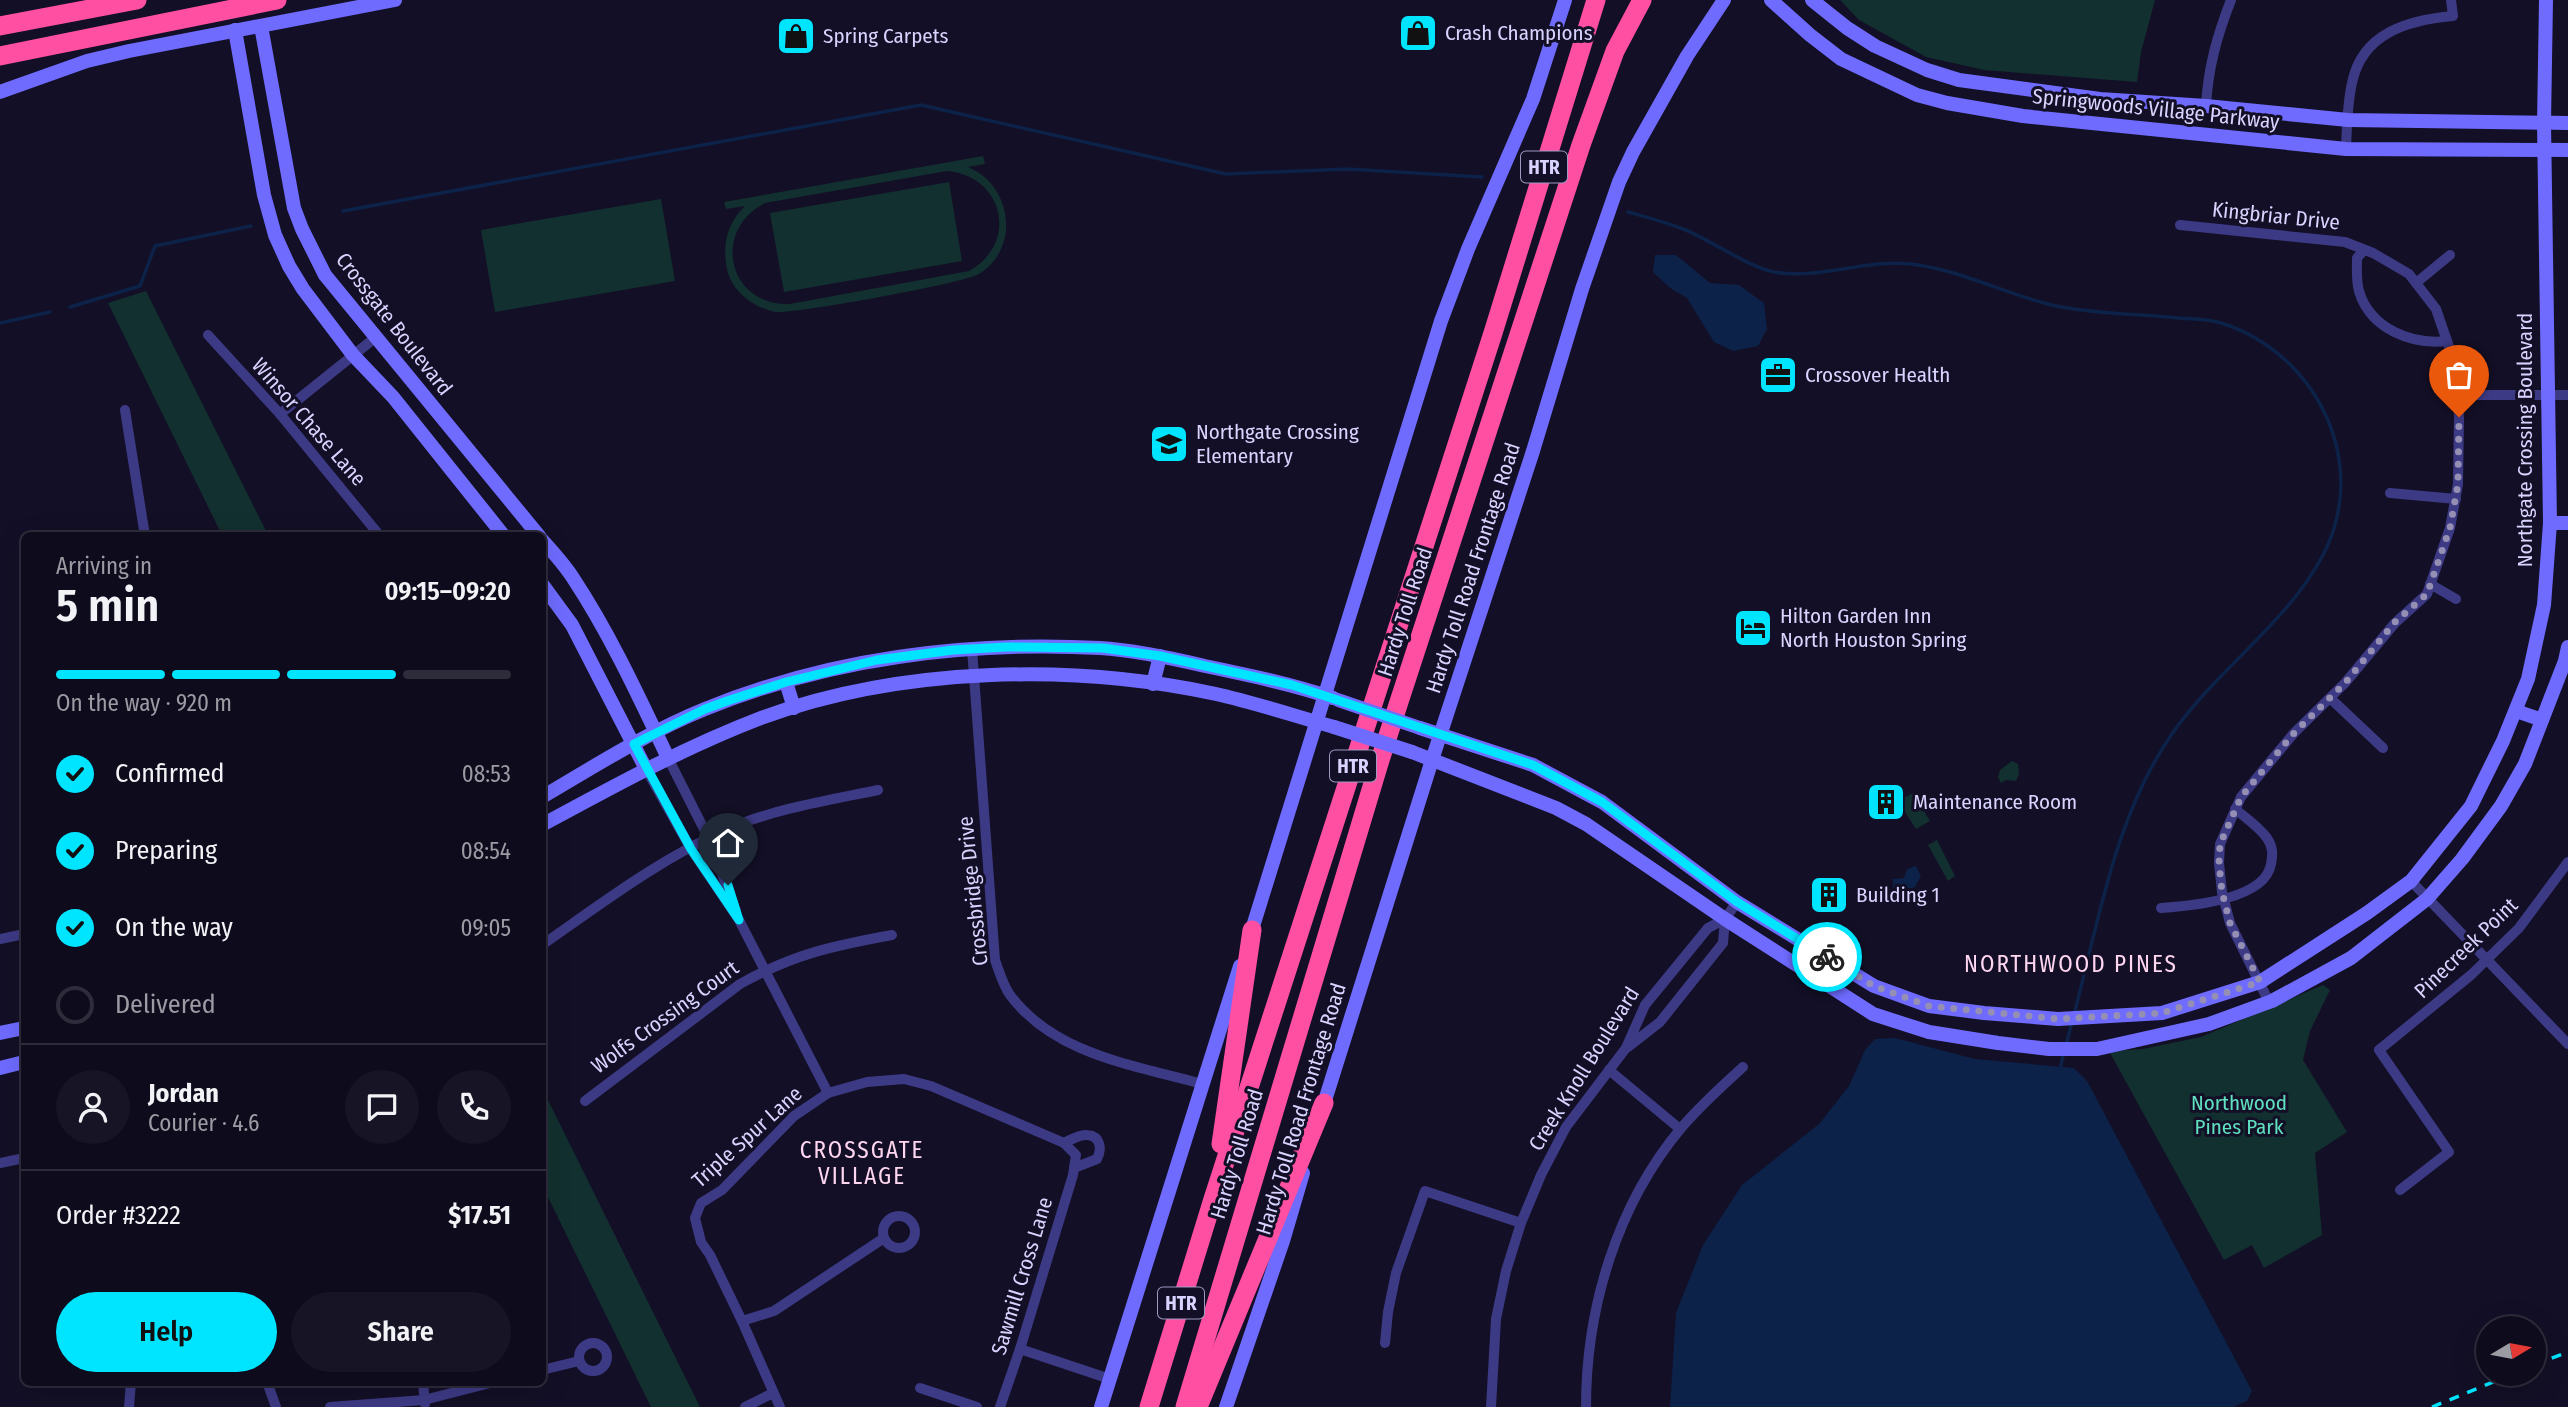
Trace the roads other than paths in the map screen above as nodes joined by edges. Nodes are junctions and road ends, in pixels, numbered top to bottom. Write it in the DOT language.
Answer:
graph roads {
  1 [pos="137,0"];
  2 [pos="278,0"];
  3 [pos="395,0"];
  4 [pos="1565,0"];
  5 [pos="1595,0"];
  6 [pos="1642,0"];
  7 [pos="1724,0"];
  8 [pos="1771,0"];
  9 [pos="1812,0"];
  10 [pos="2231,0"];
  11 [pos="2451,0"];
  12 [pos="2546,0"];
  13 [pos="0,26"];
  14 [pos="261,26"];
  15 [pos="235,30"];
  16 [pos="0,47"];
  17 [pos="0,55"];
  18 [pos="1927,70"];
  19 [pos="0,92"];
  20 [pos="1917,95"];
  21 [pos="2100,99"];
  22 [pos="2206,106"];
  23 [pos="2348,120"];
  24 [pos="2544,123"];
  25 [pos="2568,123"];
  26 [pos="2098,124"];
  27 [pos="2346,149"];
  28 [pos="2568,150"];
  29 [pos="2545,151"];
  30 [pos="2180,225"];
  31 [pos="2364,250"];
  32 [pos="2450,255"];
  33 [pos="2416,283"];
  34 [pos="208,335"];
  35 [pos="376,337"];
  36 [pos="2447,341"];
  37 [pos="353,355"];
  38 [pos="2458,395"];
  39 [pos="2547,395"];
  40 [pos="2568,395"];
  41 [pos="125,410"];
  42 [pos="280,414"];
  43 [pos="480,464"];
  44 [pos="458,479"];
  45 [pos="2390,493"];
  46 [pos="2456,499"];
  47 [pos="2550,523"];
  48 [pos="2568,523"];
  49 [pos="144,532"];
  50 [pos="377,532"];
  51 [pos="501,532"];
  52 [pos="536,532"];
  53 [pos="546,545"];
  54 [pos="2430,584"];
  55 [pos="546,589"];
  56 [pos="580,591"];
  57 [pos="2456,599"];
  58 [pos="560,606"];
  59 [pos="2568,647"];
  60 [pos="972,649"];
  61 [pos="1160,656"];
  62 [pos="974,675"];
  63 [pos="786,682"];
  64 [pos="1153,684"];
  65 [pos="1331,698"];
  66 [pos="2330,698"];
  67 [pos="794,708"];
  68 [pos="2516,711"];
  69 [pos="2542,720"];
  70 [pos="1316,722"];
  71 [pos="656,733"];
  72 [pos="1440,735"];
  73 [pos="634,744"];
  74 [pos="2384,748"];
  75 [pos="668,758"];
  76 [pos="1432,760"];
  77 [pos="646,769"];
  78 [pos="878,790"];
  79 [pos="546,795"];
  80 [pos="1602,802"];
  81 [pos="2235,809"];
  82 [pos="546,823"];
  83 [pos="1586,824"];
  84 [pos="709,839"];
  85 [pos="691,849"];
  86 [pos="2568,862"];
  87 [pos="2411,881"];
  88 [pos="2427,898"];
  89 [pos="2224,900"];
  90 [pos="1737,902"];
  91 [pos="2161,908"];
  92 [pos="1725,919"];
  93 [pos="739,920"];
  94 [pos="1252,930"];
  95 [pos="21,935"];
  96 [pos="892,935"];
  97 [pos="0,939"];
  98 [pos="546,942"];
  99 [pos="2487,960"];
  100 [pos="765,970"];
  101 [pos="2260,982"];
  102 [pos="2269,1002"];
  103 [pos="21,1029"];
  104 [pos="0,1033"];
  105 [pos="2568,1044"];
  106 [pos="1626,1048"];
  107 [pos="21,1063"];
  108 [pos="1743,1067"];
  109 [pos="0,1068"];
  110 [pos="1609,1070"];
  111 [pos="1202,1084"];
  112 [pos="828,1093"];
  113 [pos="584,1101"];
  114 [pos="1324,1103"];
  115 [pos="1680,1129"];
  116 [pos="1063,1143"];
  117 [pos="1076,1155"];
  118 [pos="21,1159"];
  119 [pos="0,1163"];
  120 [pos="1074,1168"];
  121 [pos="2400,1190"];
  122 [pos="1213,1199"];
  123 [pos="1521,1223"];
  124 [pos="884,1238"];
  125 [pos="742,1321"];
  126 [pos="1385,1343"];
  127 [pos="1020,1349"];
  128 [pos="579,1361"];
  129 [pos="546,1369"];
  130 [pos="1110,1379"];
  131 [pos="131,1386"];
  132 [pos="268,1386"];
  133 [pos="423,1386"];
  134 [pos="481,1386"];
  135 [pos="920,1388"];
  136 [pos="773,1394"];
  137 [pos="424,1404"];
  138 [pos="129,1407"];
  139 [pos="276,1407"];
  140 [pos="330,1407"];
  141 [pos="745,1407"];
  142 [pos="780,1407"];
  143 [pos="977,1407"];
  144 [pos="1000,1407"];
  145 [pos="1101,1407"];
  146 [pos="1149,1407"];
  147 [pos="1185,1407"];
  148 [pos="1198,1407"];
  149 [pos="1226,1407"];
  150 [pos="1491,1407"];
  151 [pos="1586,1407"];
  1 -- 13 [label="highway"];
  2 -- 16 [label="highway"];
  2 -- 17 [label="highway, bridge"];
  3 -- 14 [label="street"];
  4 -- 65 [label="street"];
  5 -- 122 [label="highway, Hardy Toll Road / HTR"];
  6 -- 147 [label="highway, Hardy Toll Road / HTR"];
  7 -- 72 [label="street, Hardy Toll Road Frontage Road"];
  8 -- 20 [label="street, Springwoods Village Parkway"];
  9 -- 18 [label="street, Springwoods Village Parkway"];
  10 -- 22 [label="street"];
  11 -- 23 [label="street"];
  12 -- 24 [label="street, Northgate Crossing Boulevard"];
  14 -- 15 [label="street"];
  14 -- 35 [label="street, Crossgate Boulevard"];
  15 -- 19 [label="street"];
  15 -- 37 [label="street"];
  18 -- 20 [label="street"];
  18 -- 21 [label="street, Springwoods Village Parkway"];
  20 -- 26 [label="street, Springwoods Village Parkway"];
  21 -- 22 [label="street, Springwoods Village Parkway"];
  21 -- 26 [label="street"];
  22 -- 23 [label="street, Springwoods Village Parkway"];
  23 -- 24 [label="street, Springwoods Village Parkway"];
  23 -- 27 [label="street"];
  24 -- 25 [label="street, Springwoods Village Parkway"];
  24 -- 29 [label="street, Northgate Crossing Boulevard"];
  26 -- 27 [label="street, Springwoods Village Parkway"];
  27 -- 29 [label="street, Springwoods Village Parkway"];
  28 -- 29 [label="street, Springwoods Village Parkway"];
  29 -- 39 [label="street, Northgate Crossing Boulevard"];
  30 -- 31 [label="street, Kingbriar Drive"];
  31 -- 33 [label="street, Kingbriar Drive"];
  31 -- 36 [label="street"];
  32 -- 33 [label="street"];
  33 -- 36 [label="street, Kingbriar Drive"];
  34 -- 42 [label="street, Winsor Chase Lane"];
  35 -- 37 [label="street"];
  35 -- 43 [label="street, Crossgate Boulevard"];
  36 -- 38 [label="street, Kingbriar Drive"];
  37 -- 42 [label="street"];
  37 -- 44 [label="street"];
  38 -- 39 [label="street"];
  38 -- 46 [label="street, Kingbriar Drive"];
  39 -- 40 [label="street"];
  39 -- 47 [label="street, Northgate Crossing Boulevard"];
  41 -- 49 [label="street"];
  42 -- 50 [label="street, Winsor Chase Lane"];
  43 -- 44 [label="street"];
  43 -- 52 [label="street, Crossgate Boulevard"];
  44 -- 51 [label="street"];
  45 -- 46 [label="street"];
  46 -- 54 [label="street, Kingbriar Drive"];
  47 -- 48 [label="street"];
  47 -- 68 [label="street, Northgate Crossing Boulevard"];
  53 -- 56 [label="street"];
  54 -- 57 [label="street"];
  54 -- 66 [label="street, Kingbriar Drive"];
  55 -- 58 [label="street"];
  56 -- 58 [label="street"];
  56 -- 71 [label="street"];
  58 -- 73 [label="street"];
  59 -- 69 [label="street"];
  60 -- 61 [label="street, Northgate Crossing Boulevard"];
  60 -- 62 [label="street, Crossbridge Drive"];
  60 -- 63 [label="street, Northgate Crossing Boulevard"];
  61 -- 64 [label="street"];
  61 -- 65 [label="street, Northgate Crossing Boulevard"];
  62 -- 64 [label="street"];
  62 -- 67 [label="street"];
  62 -- 111 [label="street, Crossbridge Drive"];
  63 -- 67 [label="street"];
  63 -- 71 [label="street, Northgate Crossing Boulevard"];
  64 -- 70 [label="street"];
  65 -- 70 [label="street"];
  65 -- 72 [label="street, Northgate Crossing Boulevard, bridge"];
  66 -- 74 [label="street"];
  66 -- 81 [label="street, Kingbriar Drive"];
  67 -- 75 [label="street"];
  68 -- 69 [label="street"];
  68 -- 87 [label="street, Northgate Crossing Boulevard"];
  69 -- 88 [label="street"];
  70 -- 76 [label="street, bridge"];
  70 -- 94 [label="street"];
  71 -- 73 [label="street, Northgate Crossing Boulevard"];
  71 -- 75 [label="street"];
  72 -- 76 [label="street, Hardy Toll Road Frontage Road"];
  72 -- 80 [label="street, Northgate Crossing Boulevard"];
  73 -- 77 [label="street"];
  73 -- 79 [label="street, Northgate Crossing Boulevard"];
  75 -- 77 [label="street"];
  75 -- 84 [label="street"];
  76 -- 83 [label="street"];
  76 -- 114 [label="street, Hardy Toll Road Frontage Road"];
  77 -- 82 [label="street"];
  77 -- 85 [label="street"];
  78 -- 84 [label="street"];
  80 -- 83 [label="street"];
  80 -- 90 [label="street, Northgate Crossing Boulevard"];
  81 -- 89 [label="street, Kingbriar Drive"];
  81 -- 89 [label="street"];
  83 -- 92 [label="street"];
  84 -- 85 [label="street"];
  84 -- 93 [label="street"];
  85 -- 93 [label="street"];
  85 -- 98 [label="street"];
  86 -- 99 [label="street, Pinecreek Point"];
  87 -- 88 [label="street"];
  87 -- 101 [label="street, Northgate Crossing Boulevard"];
  88 -- 99 [label="street"];
  88 -- 102 [label="street"];
  89 -- 91 [label="street"];
  89 -- 101 [label="street, Kingbriar Drive"];
  90 -- 92 [label="street, Creek Knoll Boulevard"];
  90 -- 101 [label="street, Northgate Crossing Boulevard"];
  92 -- 102 [label="street"];
  92 -- 106 [label="street, Creek Knoll Boulevard"];
  92 -- 106 [label="street"];
  93 -- 100 [label="street"];
  94 -- 111 [label="street"];
  94 -- 122 [label="highway"];
  95 -- 97 [label="street"];
  96 -- 100 [label="street, Wolfs Crossing Court"];
  99 -- 105 [label="street"];
  99 -- 121 [label="street, Pinecreek Point"];
  100 -- 112 [label="street"];
  100 -- 113 [label="street, Wolfs Crossing Court"];
  101 -- 102 [label="street, Kingbriar Drive"];
  103 -- 104 [label="street"];
  106 -- 110 [label="street, Creek Knoll Boulevard"];
  107 -- 109 [label="street"];
  108 -- 115 [label="street"];
  110 -- 115 [label="street"];
  110 -- 123 [label="street, Creek Knoll Boulevard"];
  111 -- 130 [label="street"];
  112 -- 116 [label="street, Triple Spur Lane"];
  112 -- 125 [label="street, Triple Spur Lane"];
  114 -- 148 [label="highway"];
  114 -- 149 [label="street, Hardy Toll Road Frontage Road"];
  115 -- 151 [label="street"];
  116 -- 117 [label="street, Triple Spur Lane"];
  116 -- 120 [label="street"];
  117 -- 120 [label="street, Sawmill Cross Lane"];
  118 -- 119 [label="street"];
  120 -- 127 [label="street, Sawmill Cross Lane"];
  122 -- 146 [label="highway, Hardy Toll Road / HTR"];
  123 -- 126 [label="street"];
  123 -- 150 [label="street, Creek Knoll Boulevard"];
  124 -- 125 [label="street"];
  125 -- 136 [label="street"];
  127 -- 130 [label="street"];
  127 -- 144 [label="street, Sawmill Cross Lane"];
  128 -- 129 [label="street"];
  130 -- 145 [label="street"];
  131 -- 138 [label="street"];
  132 -- 139 [label="street"];
  133 -- 137 [label="street"];
  134 -- 137 [label="street"];
  135 -- 143 [label="street"];
  136 -- 141 [label="street"];
  136 -- 142 [label="street"];
  137 -- 140 [label="street"];
}
